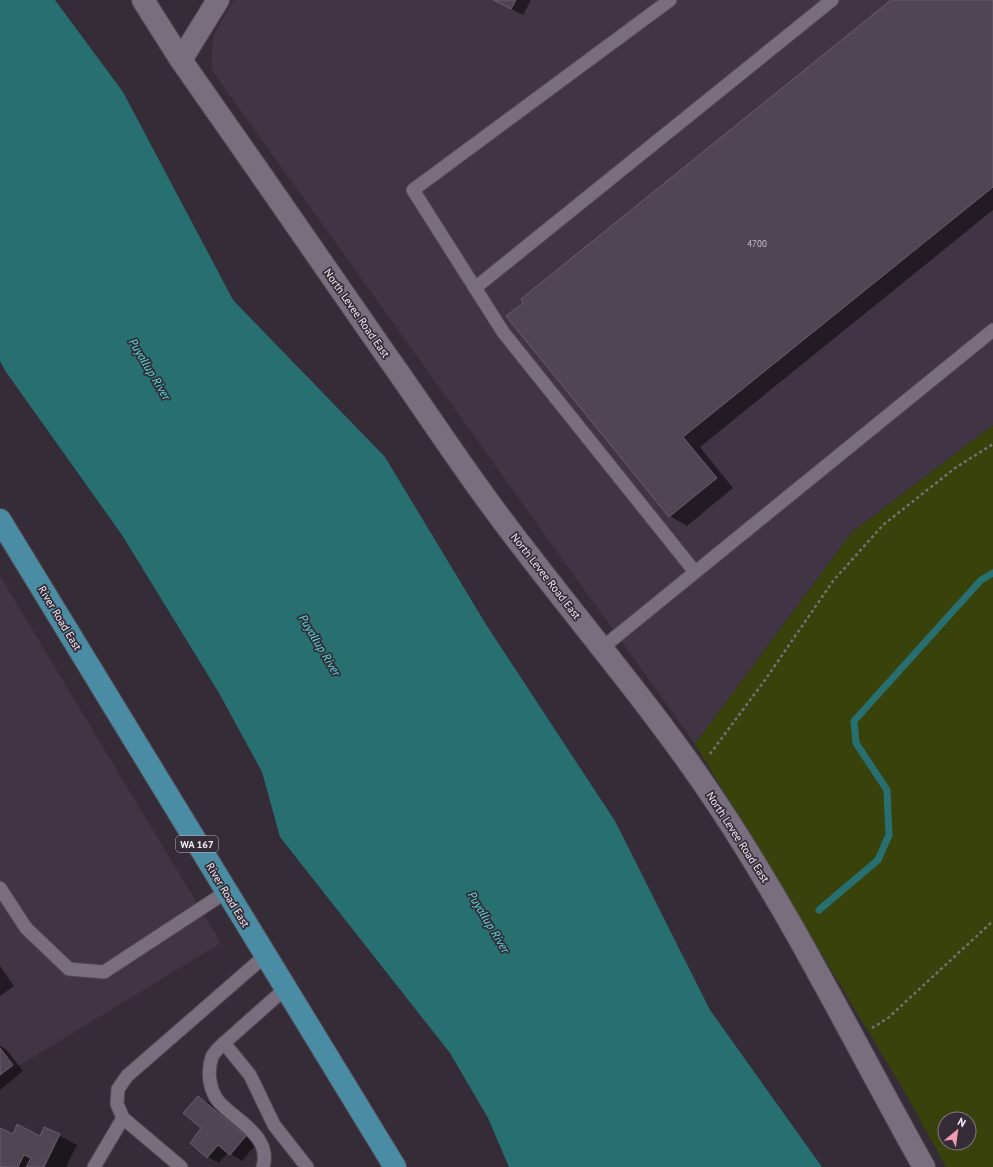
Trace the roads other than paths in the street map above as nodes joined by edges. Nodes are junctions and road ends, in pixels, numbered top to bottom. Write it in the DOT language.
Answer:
graph roads {
  1 [pos="144,0"];
  2 [pos="218,0"];
  3 [pos="670,0"];
  4 [pos="832,0"];
  5 [pos="181,60"];
  6 [pos="475,288"];
  7 [pos="993,330"];
  8 [pos="0,520"];
  9 [pos="696,572"];
  10 [pos="602,648"];
  11 [pos="0,888"];
  12 [pos="226,892"];
  13 [pos="266,955"];
  14 [pos="286,988"];
  15 [pos="224,1043"];
  16 [pos="123,1118"];
  17 [pos="94,1167"];
  18 [pos="181,1167"];
  19 [pos="263,1167"];
  20 [pos="307,1167"];
  21 [pos="395,1167"];
  22 [pos="924,1167"];
  1 -- 5 [label="street, North Levee Road East"];
  2 -- 5 [label="street"];
  3 -- 6 [label="lane"];
  4 -- 6 [label="lane"];
  5 -- 10 [label="street, North Levee Road East"];
  6 -- 9 [label="lane"];
  7 -- 9 [label="lane"];
  8 -- 12 [label="main road, River Road East / WA 167"];
  9 -- 10 [label="lane"];
  10 -- 22 [label="street, North Levee Road East"];
  11 -- 12 [label="lane"];
  12 -- 13 [label="main road, River Road East / WA 167"];
  13 -- 14 [label="main road, River Road East / WA 167"];
  13 -- 16 [label="lane"];
  14 -- 15 [label="lane"];
  14 -- 21 [label="main road, River Road East / WA 167"];
  15 -- 19 [label="lane"];
  15 -- 20 [label="lane"];
  16 -- 17 [label="lane"];
  16 -- 18 [label="lane"];
}
